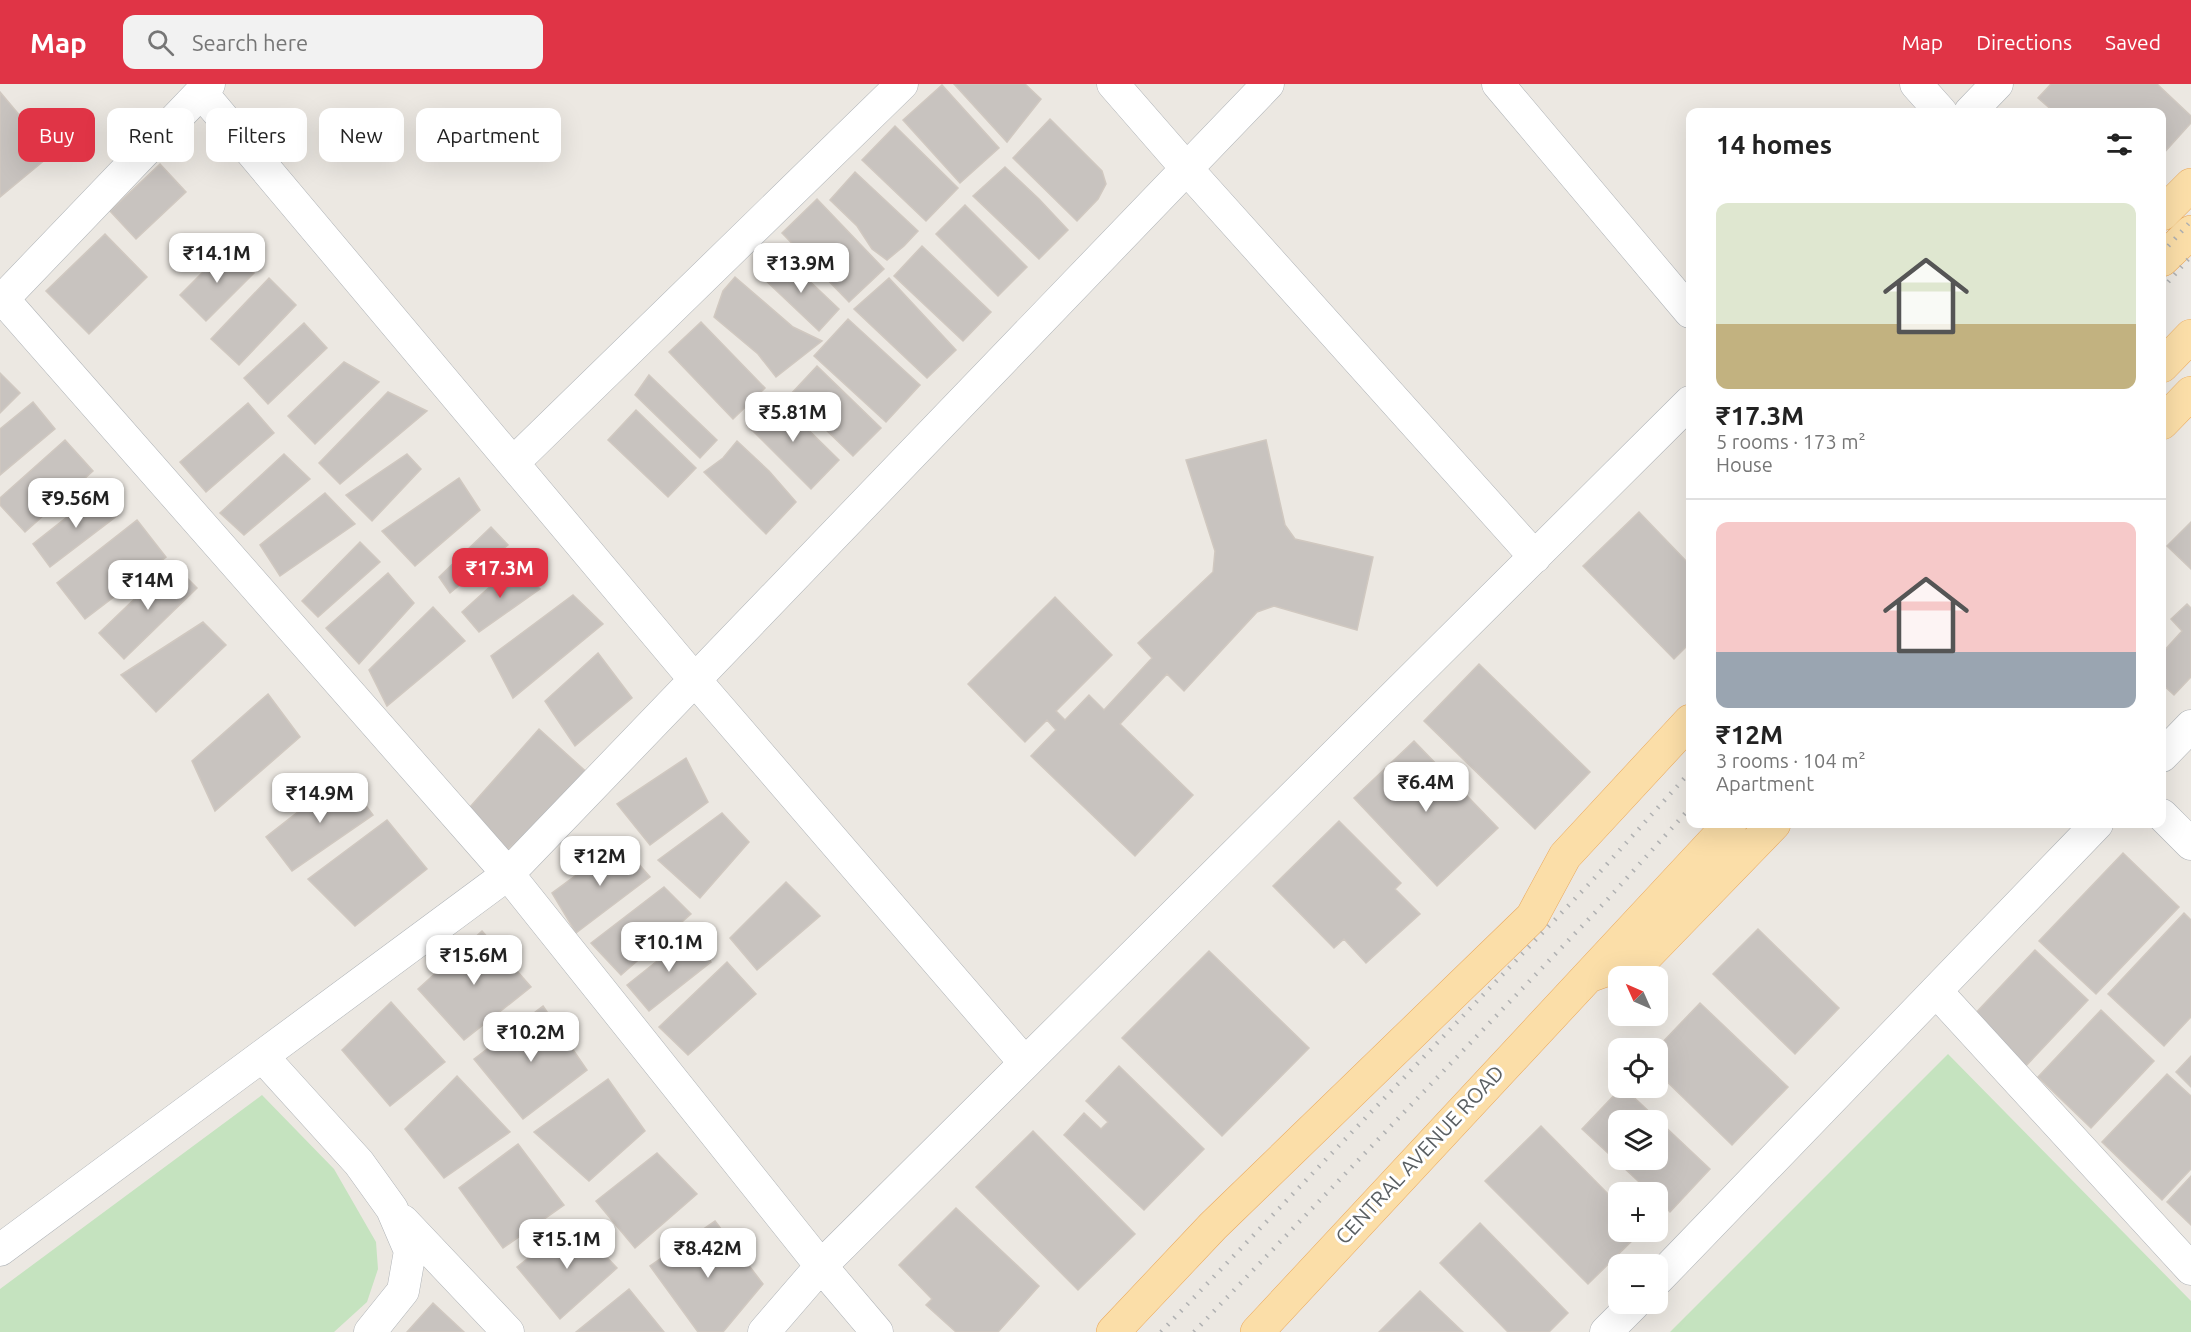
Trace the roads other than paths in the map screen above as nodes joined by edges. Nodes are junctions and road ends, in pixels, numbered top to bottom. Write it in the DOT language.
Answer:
graph roads {
  1 [pos="902,84"];
  2 [pos="1113,84"];
  3 [pos="1268,84"];
  4 [pos="1498,84"];
  5 [pos="1916,84"];
  6 [pos="1997,84"];
  7 [pos="205,88"];
  8 [pos="1937,108"];
  9 [pos="1974,108"];
  10 [pos="1187,169"];
  11 [pos="2191,185"];
  12 [pos="2166,210"];
  13 [pos="2191,232"];
  14 [pos="2166,257"];
  15 [pos="2,297"];
  16 [pos="1686,307"];
  17 [pos="2191,336"];
  18 [pos="2166,362"];
  19 [pos="2191,393"];
  20 [pos="1686,406"];
  21 [pos="2166,419"];
  22 [pos="513,463"];
  23 [pos="1536,557"];
  24 [pos="695,680"];
  25 [pos="1686,726"];
  26 [pos="2191,726"];
  27 [pos="1686,751"];
  28 [pos="2166,752"];
  29 [pos="2166,819"];
  30 [pos="1726,828"];
  31 [pos="1770,828"];
  32 [pos="2093,828"];
  33 [pos="2191,844"];
  34 [pos="508,874"];
  35 [pos="1532,917"];
  36 [pos="1584,979"];
  37 [pos="1936,991"];
  38 [pos="262,1056"];
  39 [pos="1025,1063"];
  40 [pos="392,1209"];
  41 [pos="0,1250"];
  42 [pos="821,1266"];
  43 [pos="1668,1269"];
  44 [pos="2191,1269"];
  45 [pos="1624,1314"];
  46 [pos="370,1332"];
  47 [pos="508,1332"];
  48 [pos="764,1332"];
  49 [pos="877,1332"];
  50 [pos="1113,1332"];
  51 [pos="1257,1332"];
  52 [pos="1606,1332"];
  1 -- 22 [label="street"];
  2 -- 10 [label="street"];
  3 -- 10 [label="street"];
  4 -- 16 [label="street"];
  5 -- 8 [label="street"];
  6 -- 9 [label="street"];
  7 -- 15 [label="street"];
  7 -- 22 [label="street"];
  10 -- 23 [label="street"];
  10 -- 24 [label="street"];
  11 -- 12 [label="main road"];
  13 -- 14 [label="main road"];
  15 -- 34 [label="street"];
  17 -- 18 [label="main road"];
  19 -- 21 [label="main road"];
  20 -- 23 [label="street"];
  22 -- 24 [label="street"];
  23 -- 39 [label="street"];
  24 -- 34 [label="street"];
  24 -- 39 [label="street"];
  25 -- 35 [label="main road"];
  26 -- 28 [label="street"];
  27 -- 35 [label="main road"];
  29 -- 33 [label="street"];
  30 -- 36 [label="main road, CENTRAL AVENUE ROAD"];
  31 -- 36 [label="main road, CENTRAL AVENUE ROAD"];
  32 -- 37 [label="street"];
  34 -- 38 [label="street"];
  34 -- 42 [label="street"];
  35 -- 50 [label="main road"];
  36 -- 51 [label="main road, CENTRAL AVENUE ROAD"];
  37 -- 43 [label="street"];
  37 -- 44 [label="street"];
  38 -- 40 [label="street"];
  38 -- 41 [label="street"];
  39 -- 42 [label="street"];
  40 -- 46 [label="street"];
  40 -- 47 [label="street"];
  42 -- 48 [label="street"];
  42 -- 49 [label="street"];
  45 -- 52 [label="street"];
}
